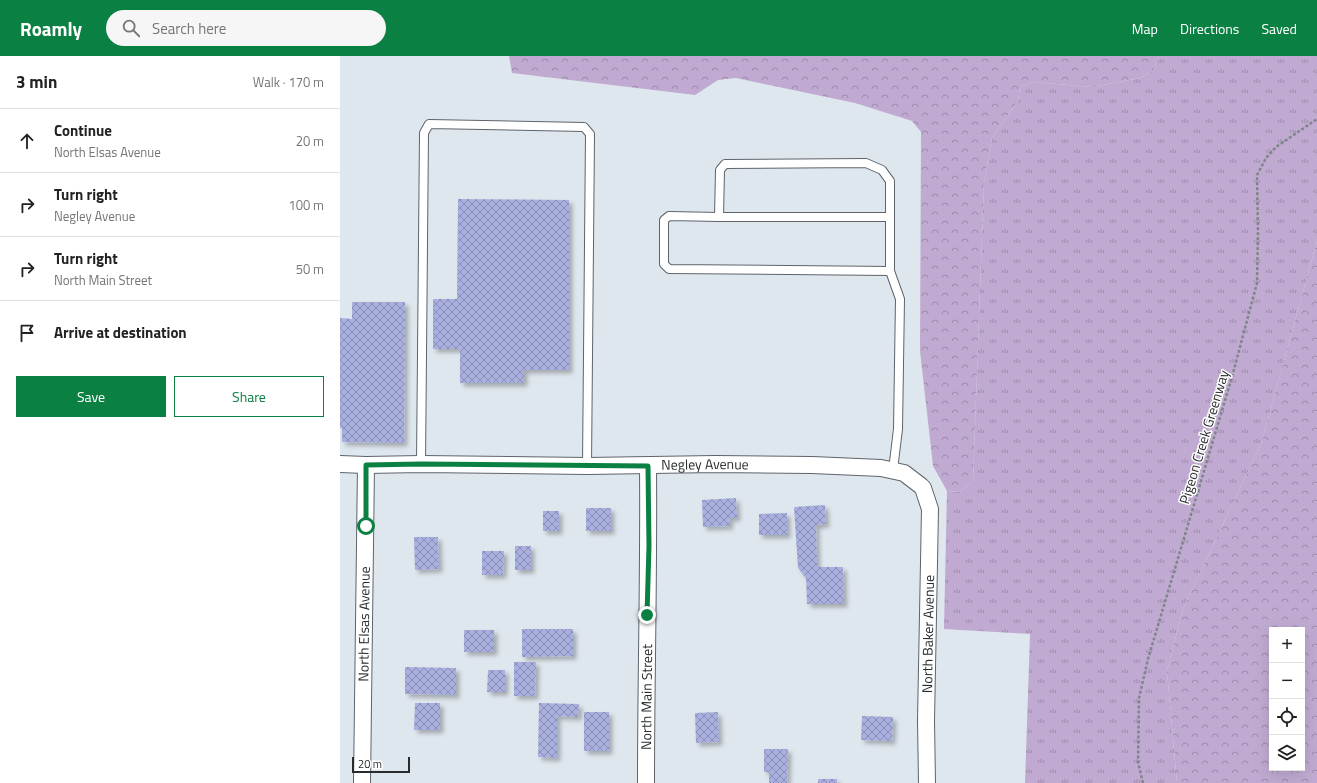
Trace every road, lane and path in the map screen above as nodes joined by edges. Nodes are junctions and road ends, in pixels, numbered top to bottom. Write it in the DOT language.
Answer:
graph roads {
  1 [pos="1317,119"];
  2 [pos="719,217"];
  3 [pos="890,217"];
  4 [pos="890,271"];
  5 [pos="340,464"];
  6 [pos="421,464"];
  7 [pos="366,465"];
  8 [pos="587,466"];
  9 [pos="648,466"];
  10 [pos="893,470"];
  11 [pos="921,486"];
  12 [pos="362,783"];
  13 [pos="646,783"];
  14 [pos="927,783"];
  15 [pos="1143,783"];
  1 -- 15 [label="path, Pigeon Creek Greenway"];
  2 -- 3 [label="lane"];
  2 -- 3 [label="lane"];
  2 -- 4 [label="lane"];
  3 -- 4 [label="lane"];
  4 -- 10 [label="lane"];
  5 -- 7 [label="street, Negley Avenue"];
  6 -- 7 [label="street, Negley Avenue"];
  6 -- 8 [label="street, Negley Avenue"];
  6 -- 8 [label="lane"];
  7 -- 12 [label="street, North Elsas Avenue"];
  8 -- 9 [label="street, Negley Avenue"];
  9 -- 10 [label="street, Negley Avenue"];
  9 -- 13 [label="street, North Main Street"];
  10 -- 11 [label="street, Negley Avenue"];
  11 -- 14 [label="street, North Baker Avenue"];
}
